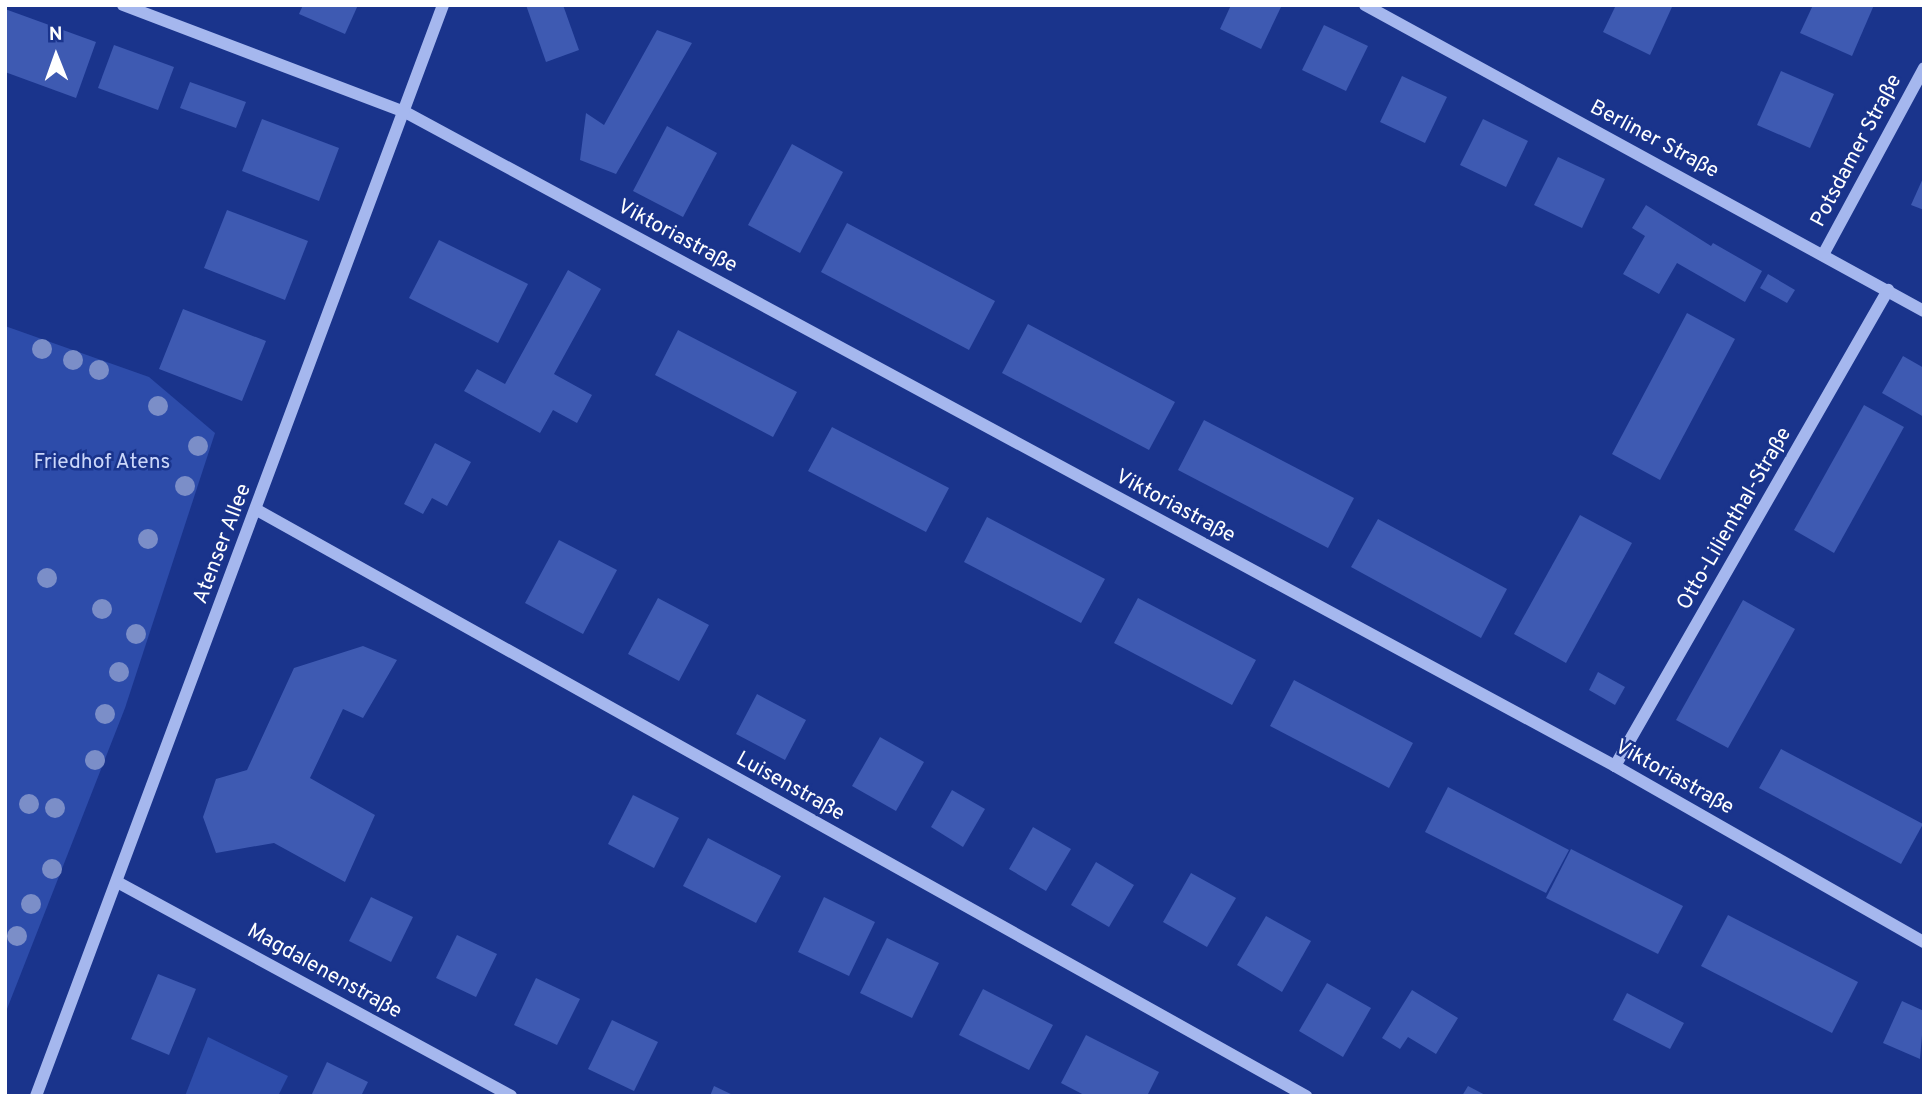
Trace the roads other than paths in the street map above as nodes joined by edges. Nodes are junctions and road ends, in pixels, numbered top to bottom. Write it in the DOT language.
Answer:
graph roads {
  1 [pos="123,5"];
  2 [pos="443,5"];
  3 [pos="1365,5"];
  4 [pos="1924,68"];
  5 [pos="405,112"];
  6 [pos="1824,253"];
  7 [pos="1888,290"];
  8 [pos="1924,311"];
  9 [pos="257,510"];
  10 [pos="1615,766"];
  11 [pos="118,883"];
  12 [pos="1924,942"];
  13 [pos="36,1096"];
  14 [pos="511,1096"];
  15 [pos="1306,1096"];
  1 -- 5 [label="street, Viktoriastraße"];
  2 -- 5 [label="street, Atenser Allee"];
  3 -- 6 [label="street, Berliner Straße"];
  4 -- 6 [label="street, Potsdamer Straße"];
  5 -- 9 [label="street, Atenser Allee"];
  5 -- 10 [label="street, Viktoriastraße"];
  6 -- 7 [label="street, Berliner Straße"];
  7 -- 8 [label="street, Berliner Straße"];
  7 -- 10 [label="street, Otto-Lilienthal-Straße"];
  9 -- 11 [label="street, Atenser Allee"];
  9 -- 15 [label="street, Luisenstraße"];
  10 -- 12 [label="street, Viktoriastraße"];
  11 -- 13 [label="street, Atenser Allee"];
  11 -- 14 [label="street, Magdalenenstraße"];
}
